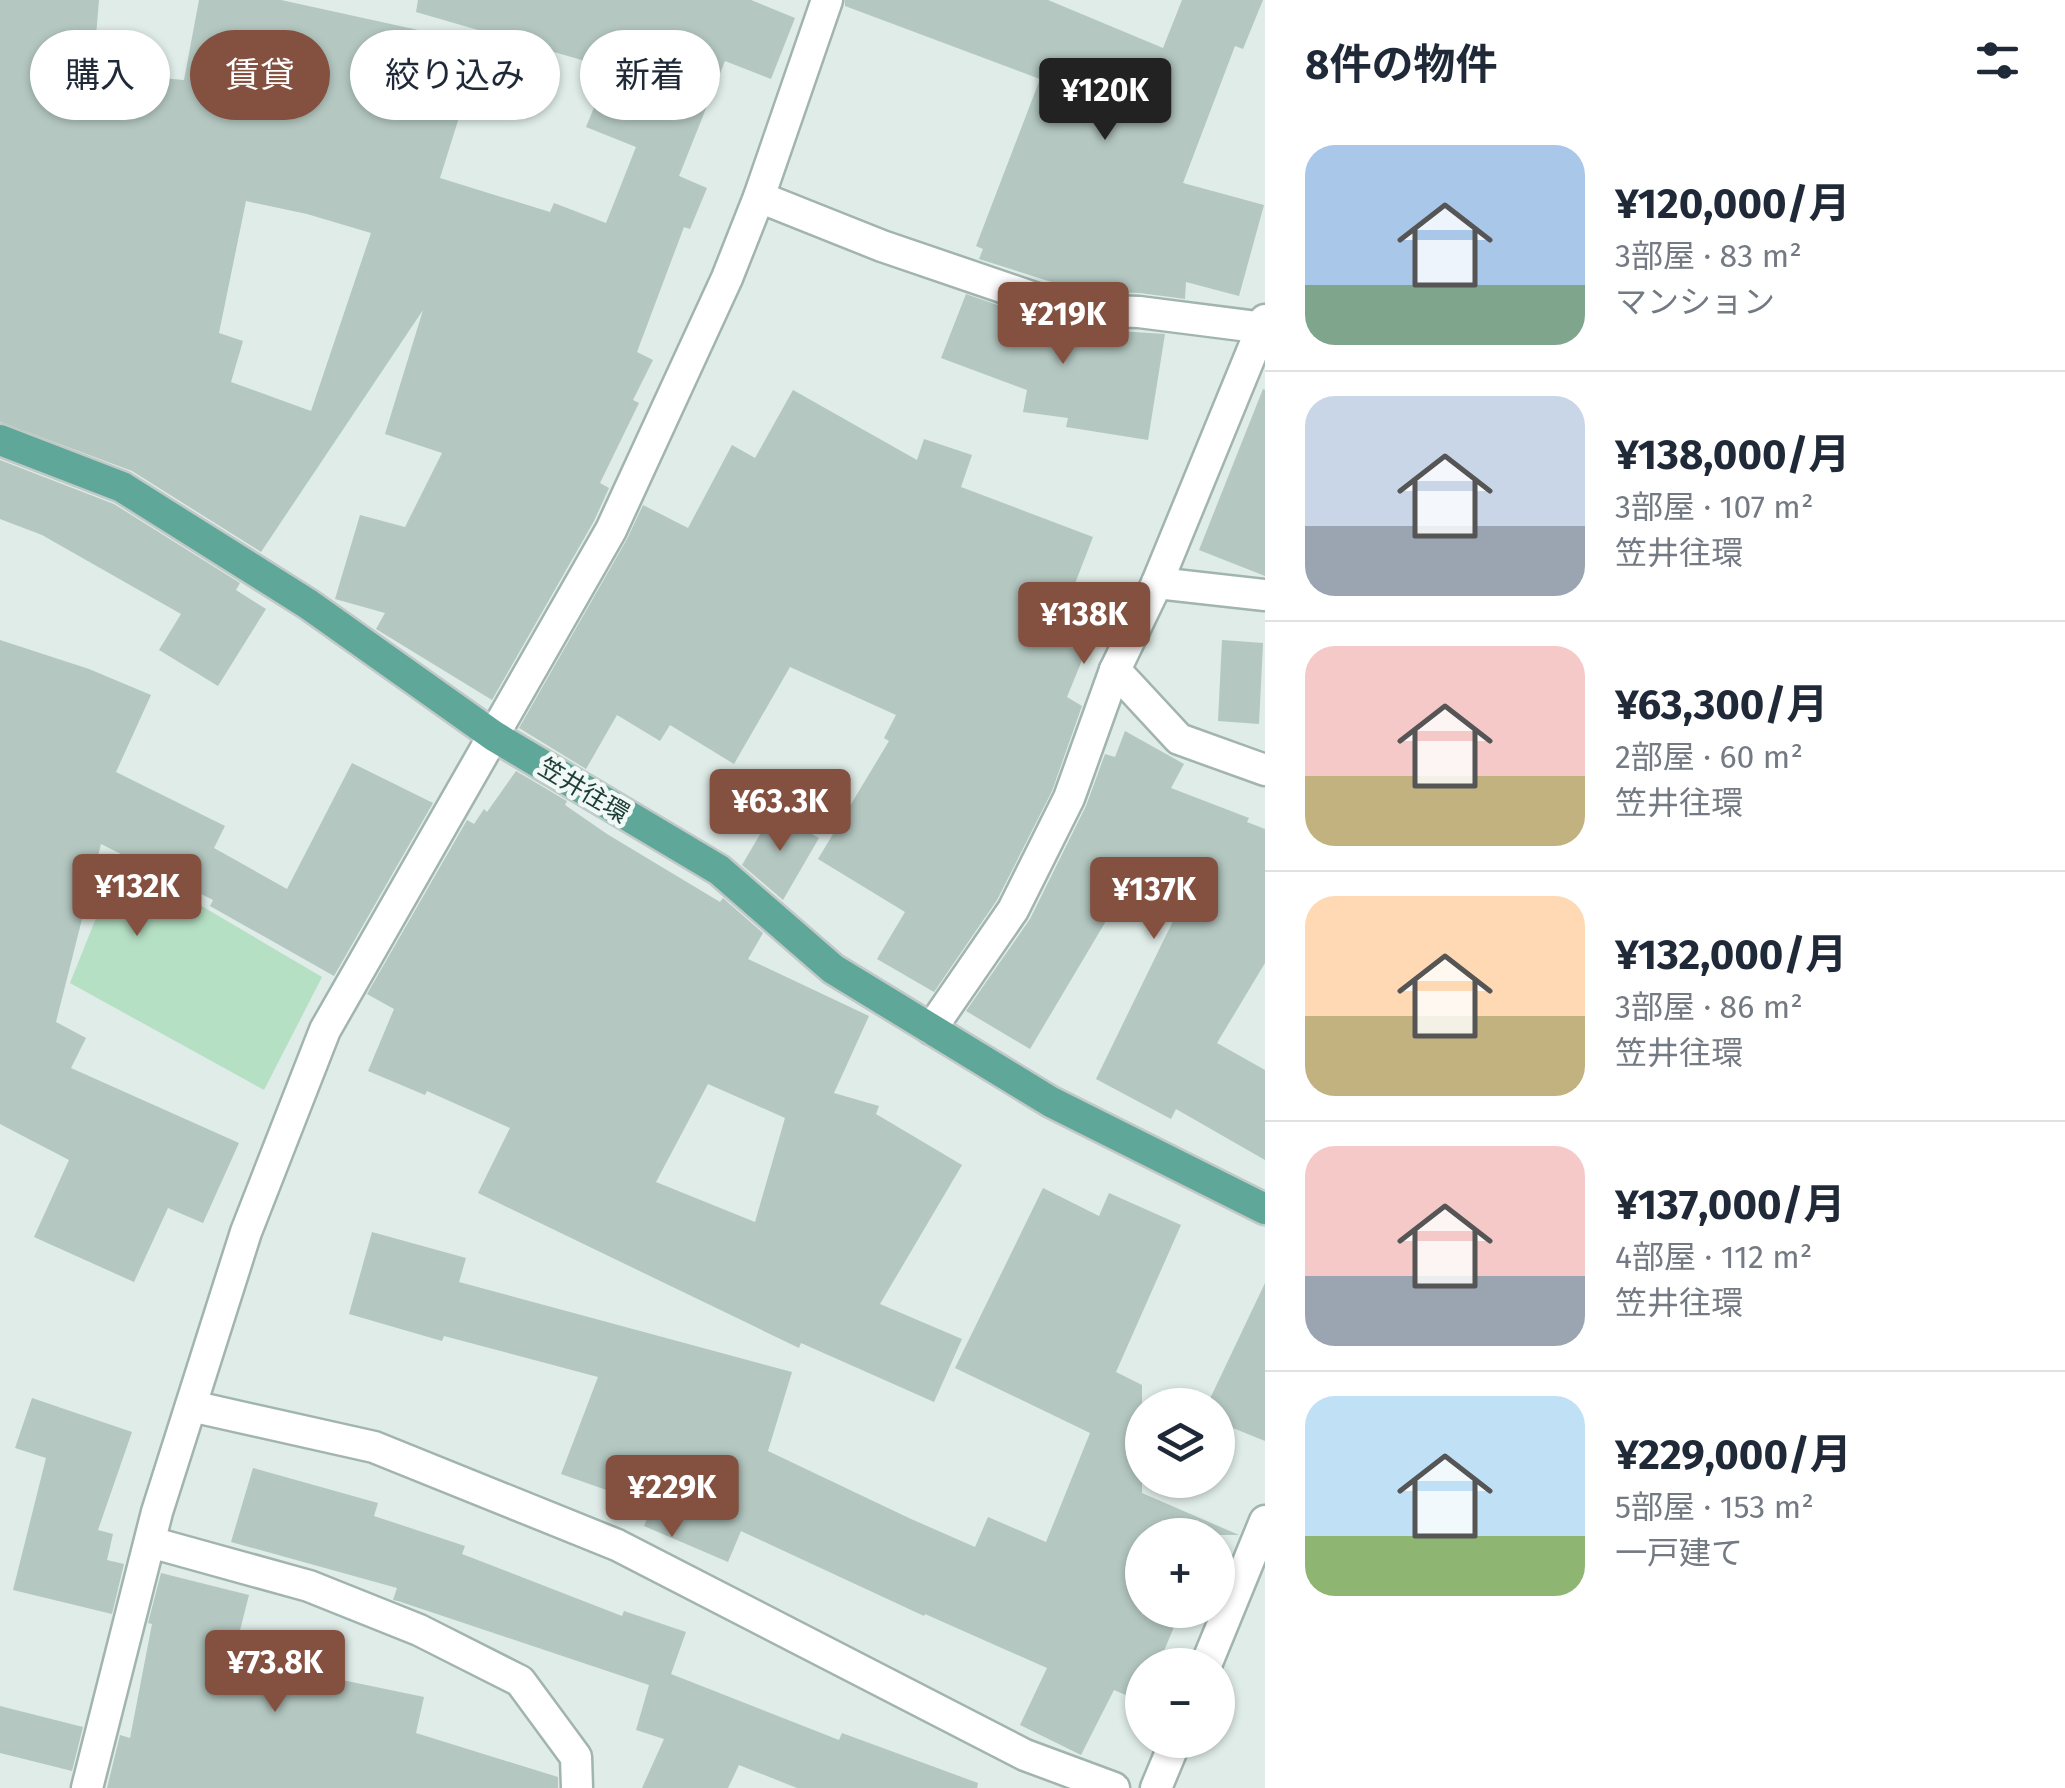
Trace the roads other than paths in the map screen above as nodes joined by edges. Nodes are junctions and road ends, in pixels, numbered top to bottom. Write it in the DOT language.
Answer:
graph roads {
  1 [pos="826,0"];
  2 [pos="759,197"];
  3 [pos="1264,325"];
  4 [pos="0,440"];
  5 [pos="1157,582"];
  6 [pos="1265,595"];
  7 [pos="1115,670"];
  8 [pos="494,736"];
  9 [pos="1265,770"];
  10 [pos="931,1029"];
  11 [pos="1265,1209"];
  12 [pos="192,1406"];
  13 [pos="1265,1521"];
  14 [pos="150,1542"];
  15 [pos="1213,1648"];
  16 [pos="1168,1758"];
  17 [pos="87,1788"];
  18 [pos="577,1788"];
  19 [pos="1114,1788"];
  20 [pos="1156,1788"];
  1 -- 2 [label="street"];
  2 -- 3 [label="street"];
  2 -- 8 [label="street"];
  3 -- 5 [label="street"];
  4 -- 8 [label="main road, 笠井往環"];
  5 -- 6 [label="street"];
  5 -- 7 [label="street"];
  7 -- 9 [label="street"];
  7 -- 10 [label="street"];
  8 -- 10 [label="main road, 笠井往環"];
  8 -- 12 [label="street"];
  10 -- 11 [label="main road, 笠井往環"];
  12 -- 14 [label="street"];
  12 -- 19 [label="street"];
  13 -- 15 [label="street"];
  14 -- 17 [label="street"];
  14 -- 18 [label="street"];
  16 -- 20 [label="street"];
}
